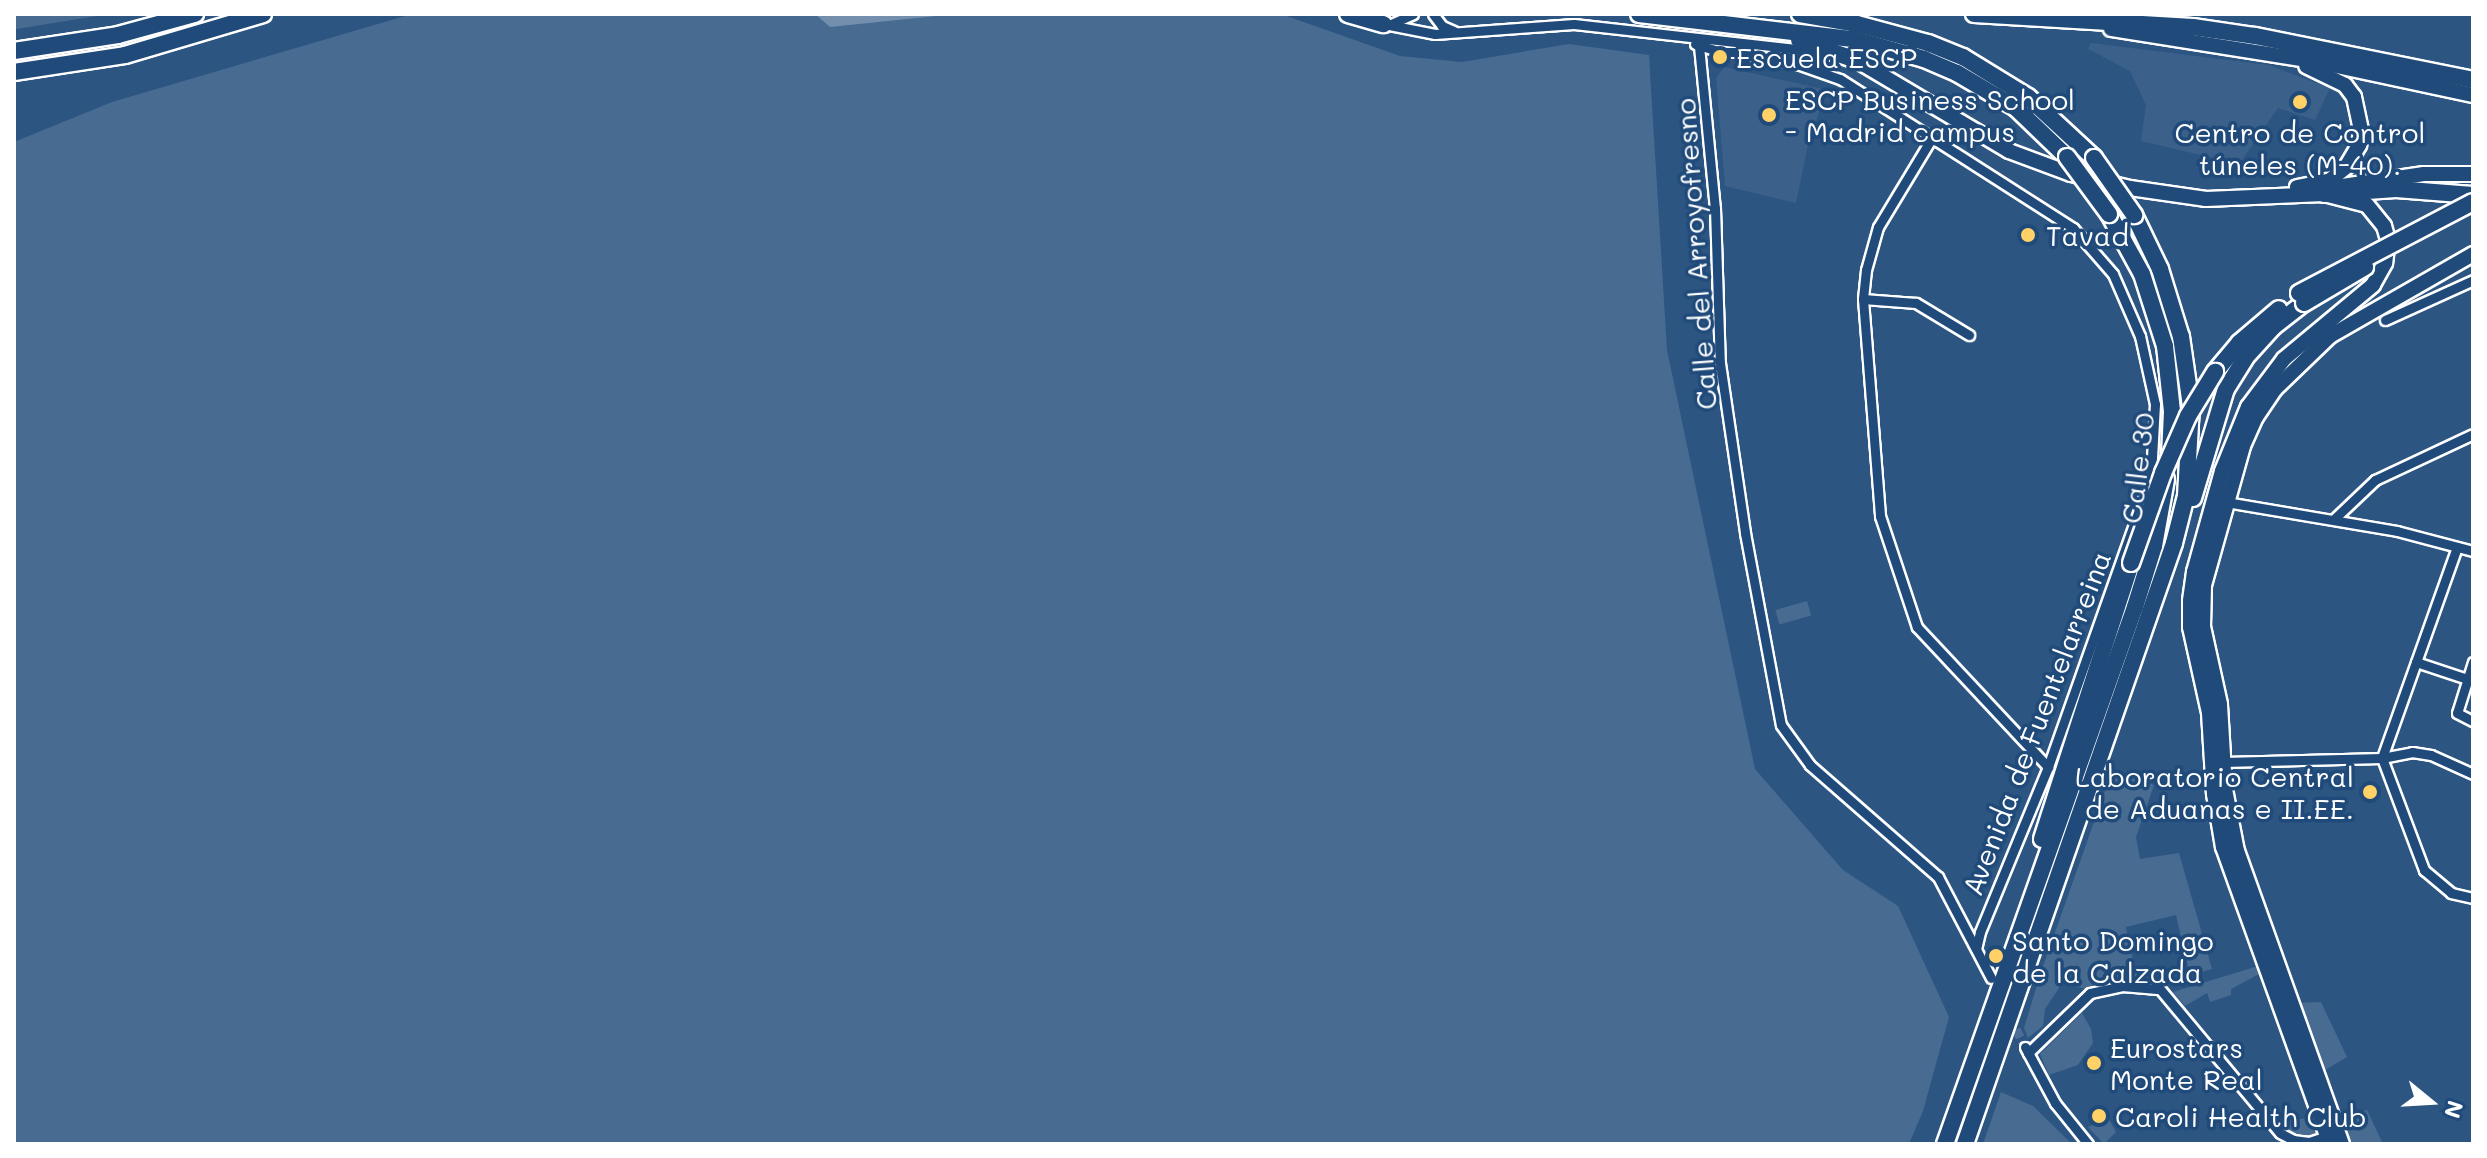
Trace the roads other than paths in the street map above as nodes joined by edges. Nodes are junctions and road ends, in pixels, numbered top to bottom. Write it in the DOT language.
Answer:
graph roads {
  1 [pos="195,14"];
  2 [pos="263,14"];
  3 [pos="1348,14"];
  4 [pos="1413,14"];
  5 [pos="1433,14"];
  6 [pos="1639,14"];
  7 [pos="1800,14"];
  8 [pos="1968,14"];
  9 [pos="1974,14"];
  10 [pos="1384,24"];
  11 [pos="1778,32"];
  12 [pos="1472,34"];
  13 [pos="1681,38"];
  14 [pos="1699,46"];
  15 [pos="1797,49"];
  16 [pos="1711,50"];
  17 [pos="14,51"];
  18 [pos="1736,52"];
  19 [pos="2261,52"];
  20 [pos="1856,60"];
  21 [pos="14,72"];
  22 [pos="1704,72"];
  23 [pos="2473,80"];
  24 [pos="2473,98"];
  25 [pos="1933,136"];
  26 [pos="2473,174"];
  27 [pos="2306,193"];
  28 [pos="2324,194"];
  29 [pos="2473,195"];
  30 [pos="2257,196"];
  31 [pos="2473,202"];
  32 [pos="2473,214"];
  33 [pos="2473,254"];
  34 [pos="2473,260"];
  35 [pos="2473,280"];
  36 [pos="2416,286"];
  37 [pos="2302,298"];
  38 [pos="1863,299"];
  39 [pos="2385,320"];
  40 [pos="1969,335"];
  41 [pos="2473,434"];
  42 [pos="2226,502"];
  43 [pos="2334,519"];
  44 [pos="2179,528"];
  45 [pos="2457,547"];
  46 [pos="2473,551"];
  47 [pos="2416,662"];
  48 [pos="2473,662"];
  49 [pos="2467,679"];
  50 [pos="2473,721"];
  51 [pos="2382,758"];
  52 [pos="2223,762"];
  53 [pos="2048,767"];
  54 [pos="2473,774"];
  55 [pos="2473,898"];
  56 [pos="1984,922"];
  57 [pos="1969,933"];
  58 [pos="1976,949"];
  59 [pos="1995,985"];
  60 [pos="2329,1140"];
  61 [pos="1945,1144"];
  62 [pos="1965,1144"];
  63 [pos="2088,1144"];
  64 [pos="2342,1144"];
  1 -- 17 [label="highway"];
  2 -- 21 [label="highway"];
  3 -- 10 [label="highway"];
  4 -- 10 [label="street"];
  5 -- 12 [label="street"];
  6 -- 11 [label="highway, Calle 30"];
  7 -- 44 [label="highway, Calle 30, bridge"];
  8 -- 19 [label="main road"];
  9 -- 23 [label="highway"];
  10 -- 12 [label="street"];
  11 -- 20 [label="highway"];
  11 -- 59 [label="highway, Calle 30, bridge"];
  12 -- 13 [label="street"];
  13 -- 14 [label="street, Avenida de Fuentelarreina"];
  13 -- 15 [label="street"];
  14 -- 16 [label="street, Avenida de Fuentelarreina"];
  14 -- 22 [label="street, Calle del Arroyofresno"];
  15 -- 18 [label="street, Avenida de Fuentelarreina"];
  15 -- 20 [label="street"];
  16 -- 18 [label="street, Avenida de Fuentelarreina"];
  16 -- 22 [label="street, Calle del Arroyofresno"];
  18 -- 25 [label="street, Avenida de Fuentelarreina"];
  19 -- 24 [label="main road"];
  19 -- 30 [label="main road"];
  20 -- 30 [label="main road"];
  22 -- 57 [label="street, Calle del Arroyofresno"];
  25 -- 38 [label="street"];
  25 -- 53 [label="street, Avenida de Fuentelarreina"];
  26 -- 27 [label="main road"];
  27 -- 28 [label="main road"];
  27 -- 30 [label="main road"];
  28 -- 29 [label="highway"];
  28 -- 60 [label="main road"];
  31 -- 37 [label="highway, bridge"];
  32 -- 37 [label="highway, bridge"];
  33 -- 36 [label="main road"];
  34 -- 36 [label="main road"];
  35 -- 39 [label="street"];
  36 -- 42 [label="main road"];
  37 -- 44 [label="highway"];
  37 -- 59 [label="highway, bridge"];
  38 -- 40 [label="street"];
  38 -- 53 [label="street"];
  41 -- 43 [label="street"];
  42 -- 43 [label="street"];
  42 -- 52 [label="main road"];
  43 -- 45 [label="street"];
  44 -- 62 [label="highway, Calle 30"];
  45 -- 46 [label="street"];
  45 -- 47 [label="street"];
  47 -- 49 [label="street"];
  47 -- 51 [label="street"];
  48 -- 49 [label="street"];
  49 -- 50 [label="street"];
  51 -- 52 [label="street"];
  51 -- 54 [label="street"];
  51 -- 55 [label="street"];
  52 -- 64 [label="main road"];
  53 -- 56 [label="street, Avenida de Fuentelarreina"];
  56 -- 57 [label="street, Avenida de Fuentelarreina"];
  56 -- 58 [label="street, Avenida de Fuentelarreina"];
  57 -- 58 [label="street, Calle del Arroyofresno"];
  58 -- 59 [label="street, Calle del Arroyofresno"];
  59 -- 61 [label="highway, Calle 30"];
  60 -- 63 [label="street"];
}
